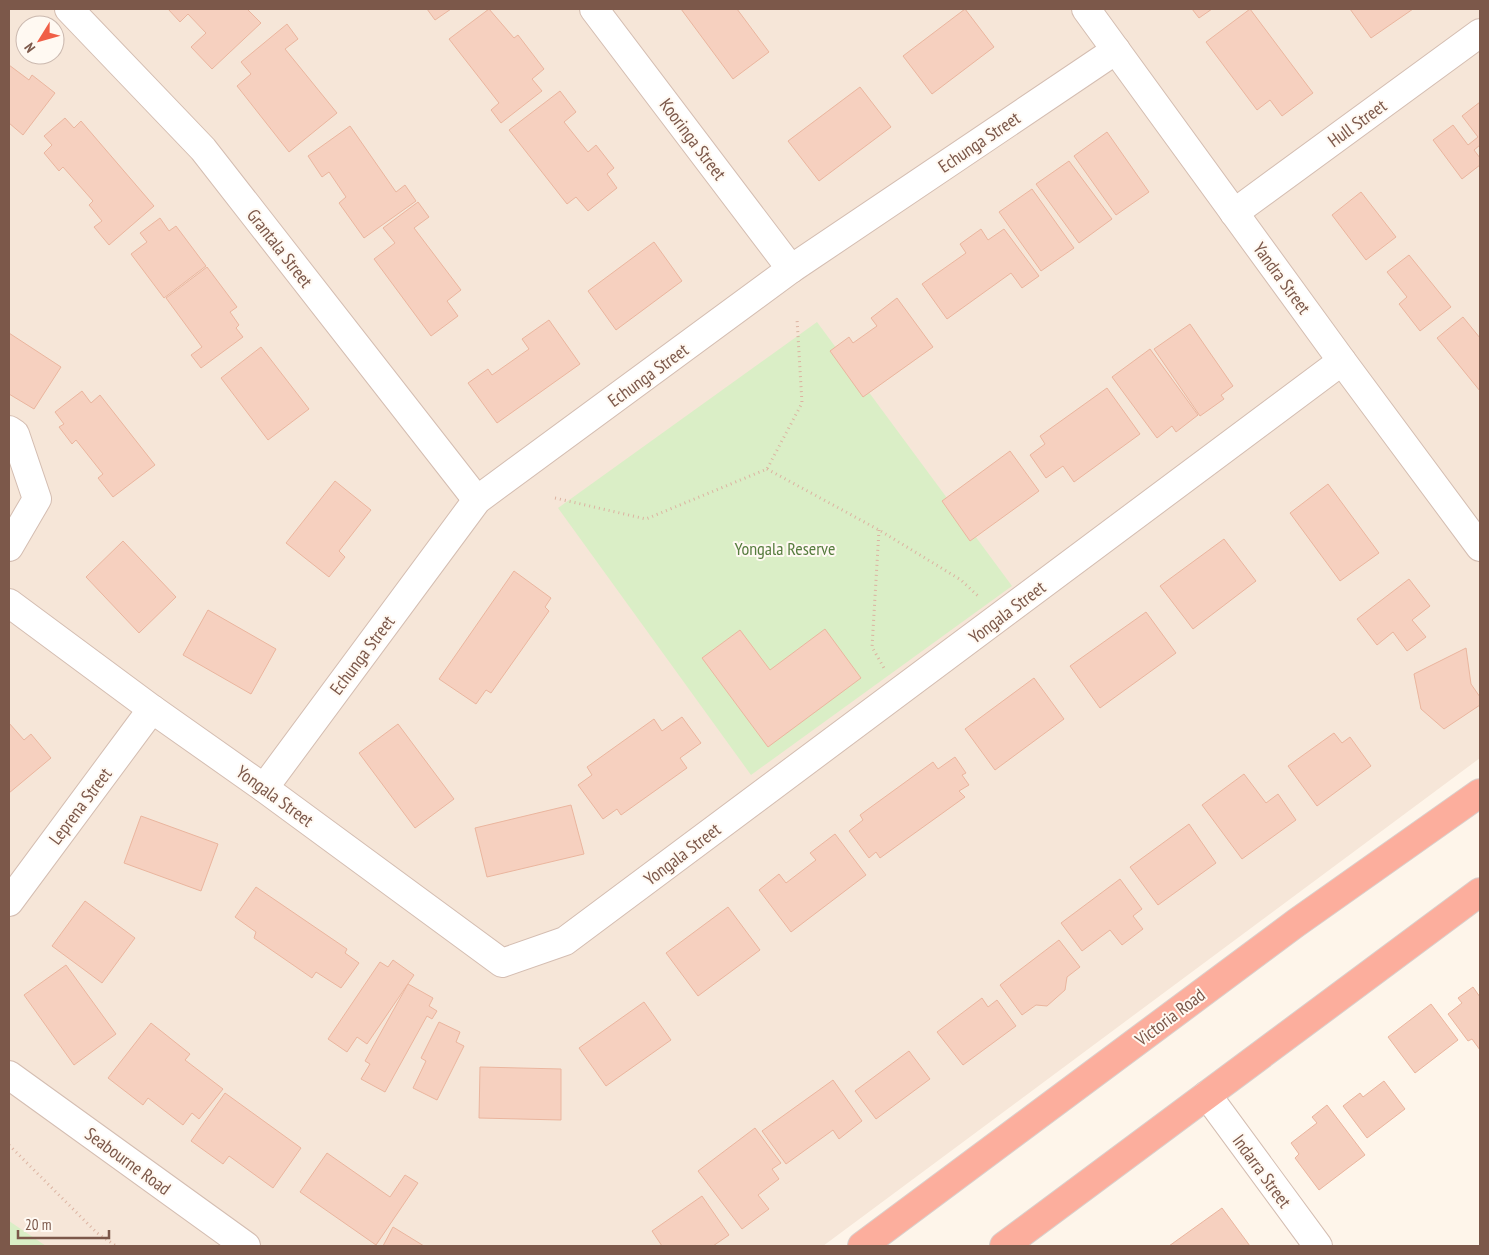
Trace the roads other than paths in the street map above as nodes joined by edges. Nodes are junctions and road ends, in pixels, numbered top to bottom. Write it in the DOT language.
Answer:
graph roads {
  1 [pos="69,9"];
  2 [pos="594,9"];
  3 [pos="1086,9"];
  4 [pos="1480,33"];
  5 [pos="1116,50"];
  6 [pos="1234,213"];
  7 [pos="791,269"];
  8 [pos="1342,361"];
  9 [pos="9,430"];
  10 [pos="477,500"];
  11 [pos="1480,546"];
  12 [pos="9,547"];
  13 [pos="9,603"];
  14 [pos="152,709"];
  15 [pos="264,788"];
  16 [pos="1480,793"];
  17 [pos="1480,892"];
  18 [pos="9,902"];
  19 [pos="9,1075"];
  20 [pos="1207,1095"];
  21 [pos="246,1246"];
  22 [pos="862,1246"];
  23 [pos="1004,1246"];
  24 [pos="1318,1246"];
  1 -- 10 [label="street, Grantala Street"];
  2 -- 7 [label="street, Kooringa Street"];
  3 -- 5 [label="street, Yandra Street"];
  4 -- 6 [label="street, Hull Street"];
  5 -- 6 [label="street, Yandra Street"];
  5 -- 7 [label="street, Echunga Street"];
  6 -- 8 [label="street, Yandra Street"];
  7 -- 10 [label="street, Echunga Street"];
  8 -- 11 [label="street, Yandra Street"];
  8 -- 15 [label="street, Yongala Street"];
  9 -- 12 [label="street"];
  10 -- 15 [label="street, Echunga Street"];
  13 -- 14 [label="street, Yongala Street"];
  14 -- 15 [label="street, Yongala Street"];
  14 -- 18 [label="street, Leprena Street"];
  16 -- 22 [label="highway, Victoria Road"];
  17 -- 20 [label="highway"];
  19 -- 21 [label="street, Seabourne Road"];
  20 -- 23 [label="highway"];
  20 -- 24 [label="street, Indarra Street"];
}
